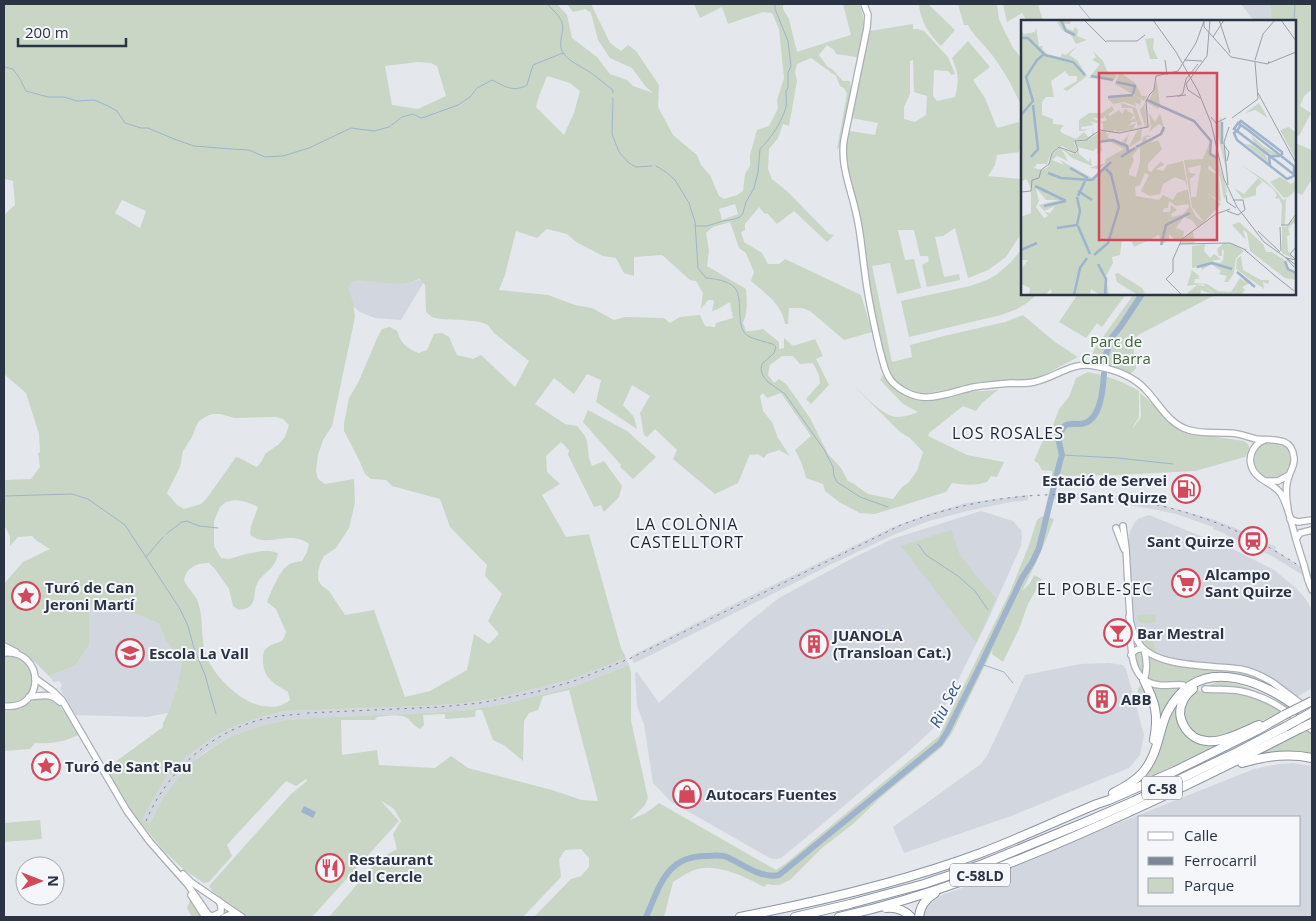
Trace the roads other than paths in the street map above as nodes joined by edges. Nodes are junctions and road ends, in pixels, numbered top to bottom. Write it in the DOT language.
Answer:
graph roads {
  1 [pos="864,4"];
  2 [pos="966,389"];
  3 [pos="1152,398"];
  4 [pos="1249,438"];
  5 [pos="1264,440"];
  6 [pos="1253,451"];
  7 [pos="1289,475"];
  8 [pos="1265,481"];
  9 [pos="1288,509"];
  10 [pos="1290,519"];
  11 [pos="1312,520"];
  12 [pos="1123,526"];
  13 [pos="1116,528"];
  14 [pos="1312,530"];
  15 [pos="1296,539"];
  16 [pos="1126,564"];
  17 [pos="1312,590"];
  18 [pos="1130,617"];
  19 [pos="4,646"];
  20 [pos="1144,649"];
  21 [pos="4,653"];
  22 [pos="19,655"];
  23 [pos="1131,655"];
  24 [pos="35,678"];
  25 [pos="1144,680"];
  26 [pos="1183,685"];
  27 [pos="1205,689"];
  28 [pos="29,697"];
  29 [pos="1312,701"];
  30 [pos="4,706"];
  31 [pos="1312,712"];
  32 [pos="71,717"];
  33 [pos="1281,717"];
  34 [pos="1312,719"];
  35 [pos="1312,724"];
  36 [pos="1312,730"];
  37 [pos="81,733"];
  38 [pos="1312,758"];
  39 [pos="1225,767"];
  40 [pos="1133,782"];
  41 [pos="1097,804"];
  42 [pos="1093,828"];
  43 [pos="162,856"];
  44 [pos="983,864"];
  45 [pos="968,879"];
  46 [pos="218,900"];
  47 [pos="864,911"];
  48 [pos="236,915"];
  49 [pos="209,916"];
  50 [pos="224,917"];
  51 [pos="740,917"];
  52 [pos="795,917"];
  53 [pos="838,917"];
  54 [pos="911,917"];
  55 [pos="919,917"];
  1 -- 2 [label="street"];
  2 -- 3 [label="street"];
  2 -- 3 [label="street"];
  3 -- 4 [label="street"];
  4 -- 5 [label="street"];
  4 -- 6 [label="street"];
  5 -- 6 [label="street"];
  5 -- 7 [label="street"];
  6 -- 8 [label="street"];
  7 -- 8 [label="street"];
  7 -- 9 [label="street"];
  8 -- 9 [label="street"];
  9 -- 10 [label="street"];
  10 -- 11 [label="street"];
  10 -- 15 [label="street"];
  12 -- 16 [label="street"];
  13 -- 16 [label="street"];
  14 -- 15 [label="street"];
  15 -- 17 [label="street, bridge"];
  16 -- 18 [label="street"];
  18 -- 20 [label="street"];
  18 -- 23 [label="street"];
  19 -- 22 [label="street"];
  20 -- 23 [label="street"];
  20 -- 25 [label="street"];
  20 -- 31 [label="street"];
  21 -- 22 [label="street"];
  22 -- 24 [label="street"];
  23 -- 25 [label="street"];
  24 -- 28 [label="street"];
  24 -- 32 [label="street"];
  25 -- 26 [label="street"];
  25 -- 40 [label="highway"];
  27 -- 36 [label="street"];
  28 -- 30 [label="street"];
  28 -- 32 [label="street"];
  29 -- 33 [label="highway, C-58, bridge"];
  31 -- 44 [label="highway, C-58, bridge"];
  32 -- 37 [label="street"];
  33 -- 35 [label="highway"];
  33 -- 41 [label="highway, C-58"];
  34 -- 40 [label="highway"];
  35 -- 39 [label="highway, C-58LD, bridge"];
  37 -- 43 [label="street"];
  37 -- 49 [label="street"];
  38 -- 39 [label="highway"];
  39 -- 42 [label="highway, C-58LD"];
  40 -- 41 [label="highway"];
  41 -- 51 [label="highway, C-58"];
  42 -- 44 [label="highway"];
  42 -- 45 [label="highway, C-58LD"];
  43 -- 46 [label="street"];
  43 -- 49 [label="street"];
  44 -- 52 [label="highway, C-58"];
  45 -- 47 [label="highway, C-58LD"];
  45 -- 55 [label="highway"];
  46 -- 48 [label="street"];
  46 -- 49 [label="street"];
  47 -- 53 [label="highway, C-58LD"];
  47 -- 54 [label="highway"];
  48 -- 50 [label="street"];
}
